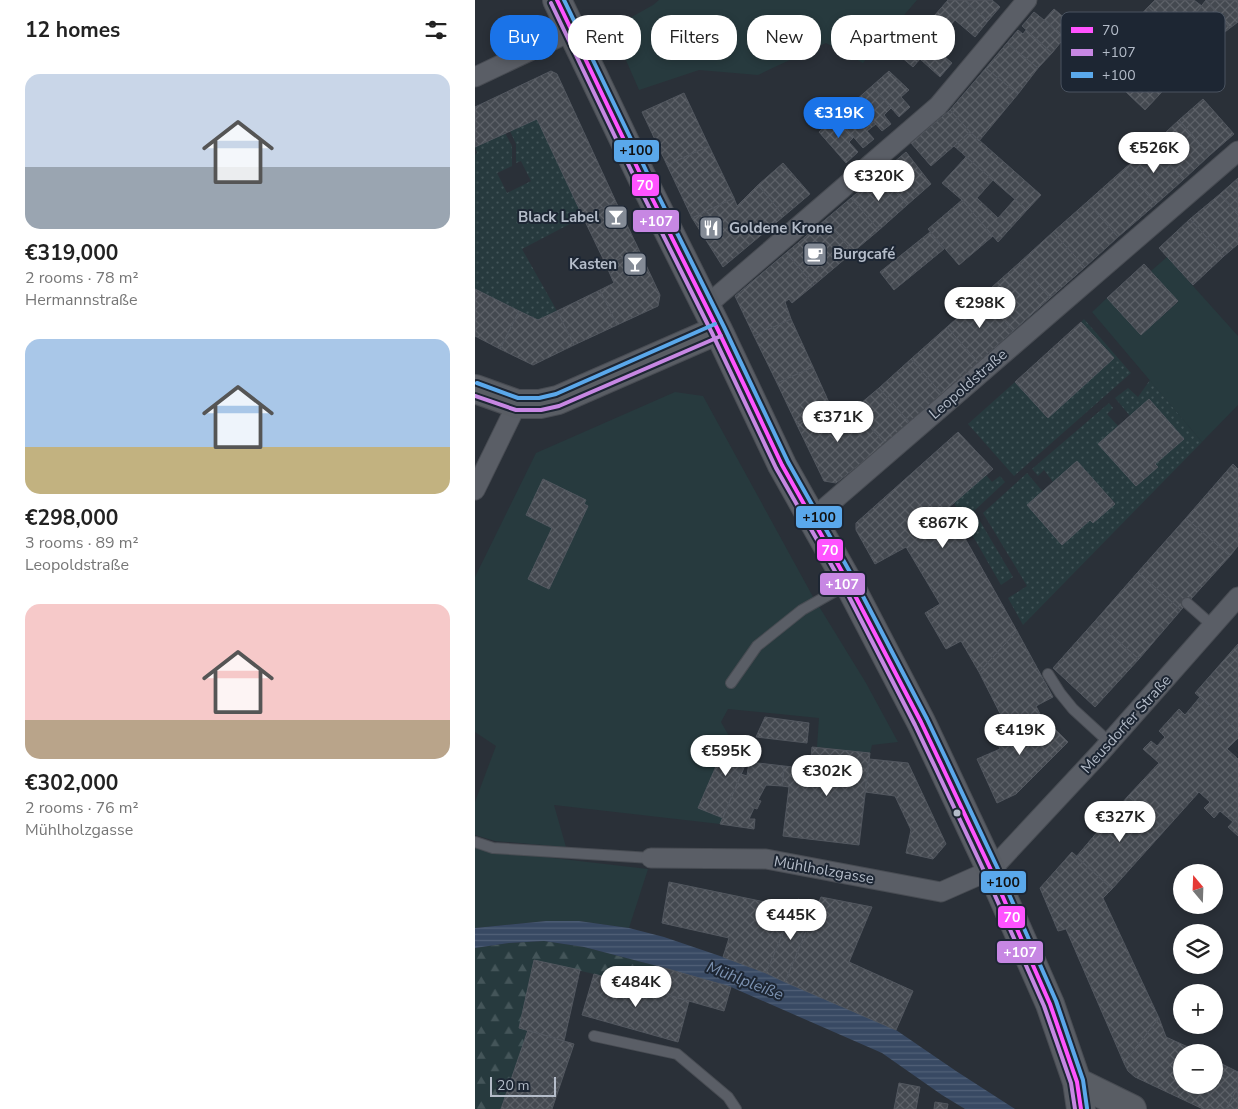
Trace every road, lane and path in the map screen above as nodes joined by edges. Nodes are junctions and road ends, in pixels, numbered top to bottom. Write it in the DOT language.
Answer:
graph roads {
  1 [pos="557,0"];
  2 [pos="1027,0"];
  3 [pos="568,24"];
  4 [pos="568,32"];
  5 [pos="585,60"];
  6 [pos="475,77"];
  7 [pos="1238,151"];
  8 [pos="706,306"];
  9 [pos="718,330"];
  10 [pos="475,389"];
  11 [pos="517,404"];
  12 [pos="475,490"];
  13 [pos="812,519"];
  14 [pos="849,584"];
  15 [pos="1238,597"];
  16 [pos="1187,603"];
  17 [pos="1213,626"];
  18 [pos="1048,674"];
  19 [pos="731,682"];
  20 [pos="1109,742"];
  21 [pos="475,842"];
  22 [pos="651,858"];
  23 [pos="991,870"];
  24 [pos="594,1036"];
  25 [pos="1077,1082"];
  26 [pos="736,1109"];
  27 [pos="1081,1109"];
  28 [pos="1132,1109"];
  1 -- 3 [label="main road"];
  2 -- 8 [label="street"];
  4 -- 6 [label="street"];
  5 -- 8 [label="main road"];
  7 -- 13 [label="street, Leopoldstraße"];
  8 -- 9 [label="main road"];
  9 -- 11 [label="main road"];
  9 -- 13 [label="main road"];
  10 -- 11 [label="main road"];
  11 -- 12 [label="street"];
  13 -- 14 [label="main road"];
  14 -- 19 [label="lane"];
  14 -- 23 [label="main road"];
  15 -- 17 [label="street, Meusdorfer Straße"];
  16 -- 17 [label="lane"];
  17 -- 20 [label="street, Meusdorfer Straße"];
  18 -- 20 [label="lane"];
  20 -- 23 [label="street, Meusdorfer Straße"];
  21 -- 22 [label="lane"];
  22 -- 23 [label="street, Mühlholzgasse"];
  23 -- 25 [label="main road"];
  24 -- 26 [label="lane"];
  25 -- 27 [label="main road"];
  25 -- 28 [label="main road"];
}
